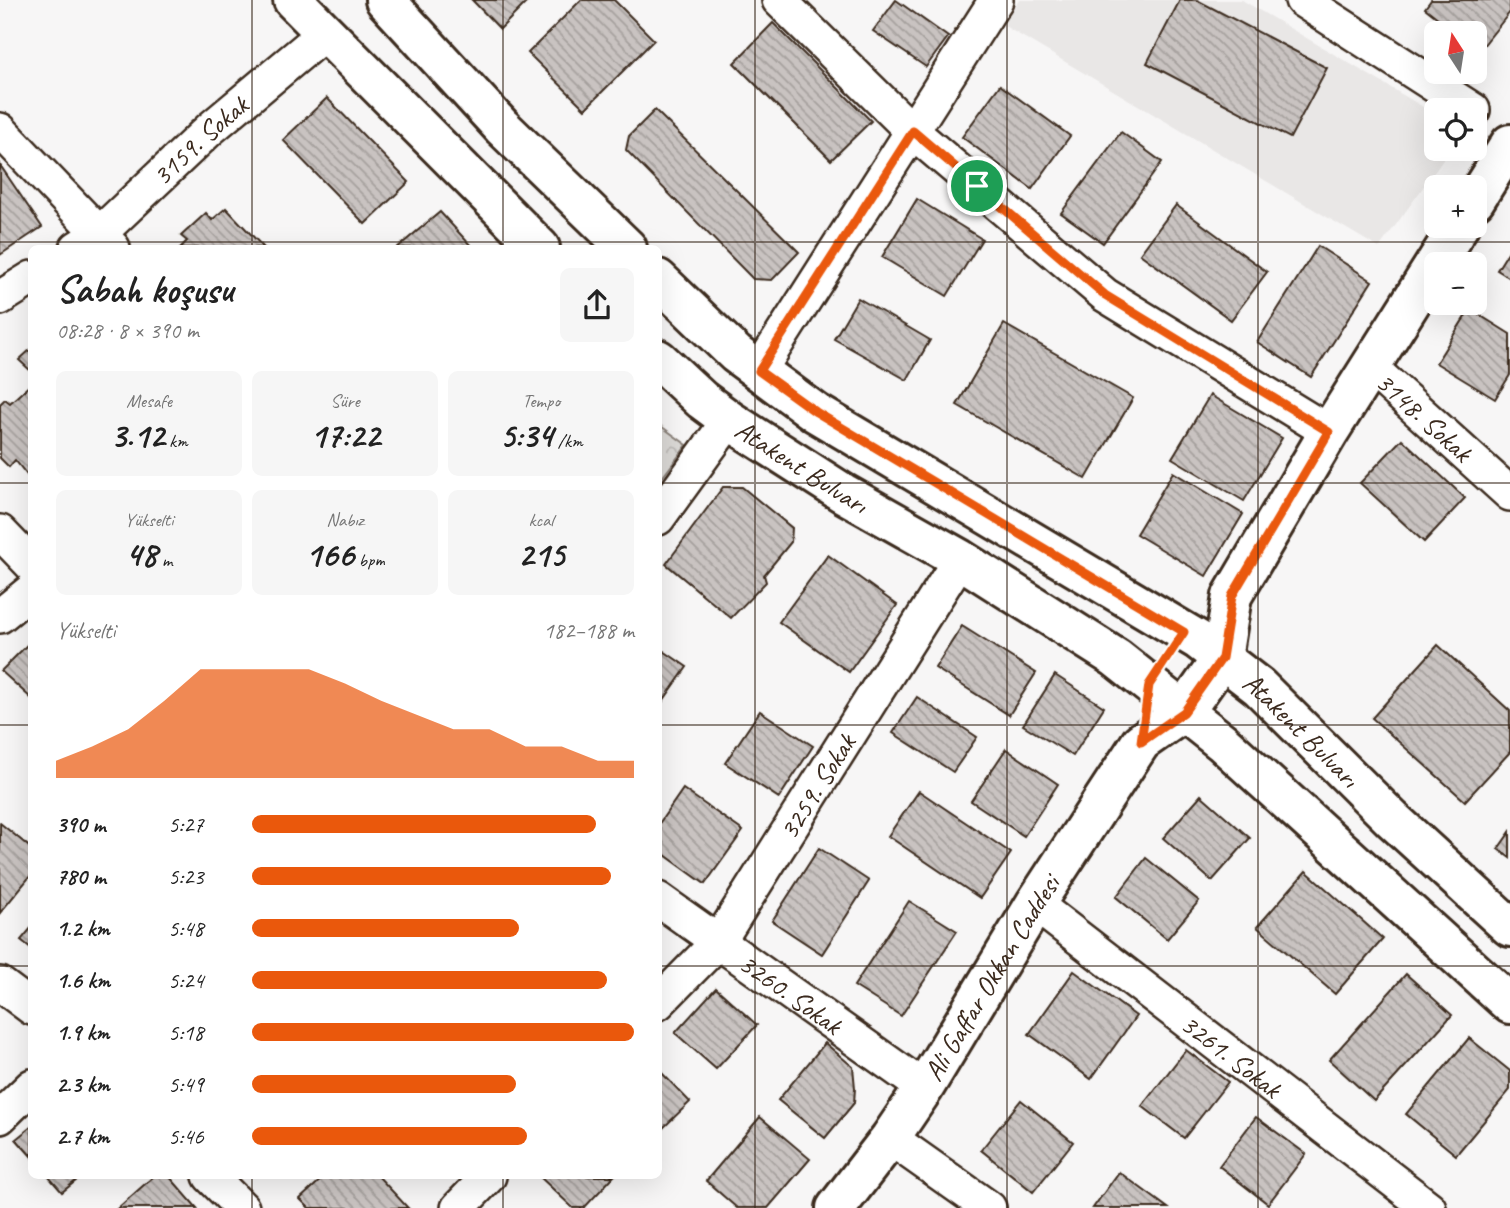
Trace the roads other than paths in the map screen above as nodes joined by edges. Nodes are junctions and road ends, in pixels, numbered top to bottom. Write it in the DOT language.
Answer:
graph roads {
  1 [pos="293,0"];
  2 [pos="384,0"];
  3 [pos="779,0"];
  4 [pos="996,0"];
  5 [pos="1302,0"];
  6 [pos="326,32"];
  7 [pos="1454,98"];
  8 [pos="1487,119"];
  9 [pos="0,130"];
  10 [pos="913,131"];
  11 [pos="1510,134"];
  12 [pos="1510,144"];
  13 [pos="1487,181"];
  14 [pos="1452,238"];
  15 [pos="96,244"];
  16 [pos="537,245"];
  17 [pos="624,245"];
  18 [pos="28,280"];
  19 [pos="662,283"];
  20 [pos="0,298"];
  21 [pos="662,363"];
  22 [pos="1371,368"];
  23 [pos="759,371"];
  24 [pos="729,420"];
  25 [pos="1329,432"];
  26 [pos="1510,494"];
  27 [pos="662,512"];
  28 [pos="0,532"];
  29 [pos="960,559"];
  30 [pos="28,561"];
  31 [pos="28,593"];
  32 [pos="1232,596"];
  33 [pos="0,616"];
  34 [pos="1184,632"];
  35 [pos="1222,658"];
  36 [pos="1149,685"];
  37 [pos="1184,712"];
  38 [pos="1141,742"];
  39 [pos="662,902"];
  40 [pos="1035,904"];
  41 [pos="1510,927"];
  42 [pos="719,941"];
  43 [pos="0,984"];
  44 [pos="662,999"];
  45 [pos="1510,1004"];
  46 [pos="28,1006"];
  47 [pos="924,1088"];
  48 [pos="28,1090"];
  49 [pos="0,1117"];
  50 [pos="890,1138"];
  51 [pos="214,1179"];
  52 [pos="486,1179"];
  53 [pos="242,1208"];
  54 [pos="458,1208"];
  55 [pos="836,1208"];
  56 [pos="989,1208"];
  57 [pos="1429,1208"];
  1 -- 6 [label="main road"];
  2 -- 17 [label="main road"];
  3 -- 10 [label="street"];
  4 -- 10 [label="street"];
  5 -- 7 [label="street"];
  6 -- 15 [label="street, 3159. Sokak"];
  6 -- 16 [label="main road"];
  8 -- 11 [label="street"];
  9 -- 15 [label="street"];
  10 -- 23 [label="street"];
  10 -- 25 [label="street"];
  12 -- 13 [label="main road"];
  14 -- 22 [label="main road, Ali Gaffar Okkan Caddesi"];
  18 -- 20 [label="street"];
  19 -- 23 [label="main road, Atakent Bulvarı"];
  21 -- 24 [label="main road, Atakent Bulvarı"];
  22 -- 25 [label="main road, Ali Gaffar Okkan Caddesi"];
  22 -- 26 [label="street, 3148. Sokak"];
  23 -- 34 [label="main road, Atakent Bulvarı"];
  24 -- 27 [label="street"];
  24 -- 29 [label="main road, Atakent Bulvarı"];
  25 -- 32 [label="main road, Ali Gaffar Okkan Caddesi"];
  28 -- 30 [label="street"];
  29 -- 36 [label="main road, Atakent Bulvarı"];
  29 -- 42 [label="street, 3259. Sokak"];
  31 -- 33 [label="street"];
  32 -- 34 [label="main road, Ali Gaffar Okkan Caddesi"];
  32 -- 35 [label="main road, Ali Gaffar Okkan Caddesi"];
  34 -- 35 [label="main road, Atakent Bulvarı"];
  34 -- 36 [label="main road, Ali Gaffar Okkan Caddesi"];
  35 -- 37 [label="main road, Ali Gaffar Okkan Caddesi"];
  35 -- 41 [label="main road, Atakent Bulvarı"];
  36 -- 37 [label="main road, Atakent Bulvarı"];
  36 -- 38 [label="main road, Ali Gaffar Okkan Caddesi"];
  37 -- 38 [label="main road, Ali Gaffar Okkan Caddesi"];
  37 -- 45 [label="main road, Atakent Bulvarı"];
  38 -- 40 [label="main road, Ali Gaffar Okkan Caddesi"];
  39 -- 42 [label="street, 3260. Sokak"];
  40 -- 47 [label="main road, Ali Gaffar Okkan Caddesi"];
  40 -- 57 [label="street, 3261. Sokak"];
  42 -- 44 [label="street, 3259. Sokak"];
  42 -- 47 [label="street, 3260. Sokak"];
  43 -- 46 [label="street"];
  47 -- 50 [label="main road, Ali Gaffar Okkan Caddesi"];
  48 -- 49 [label="street"];
  50 -- 55 [label="main road, Ali Gaffar Okkan Caddesi"];
  50 -- 56 [label="street"];
  51 -- 53 [label="street"];
  52 -- 54 [label="street"];
}
